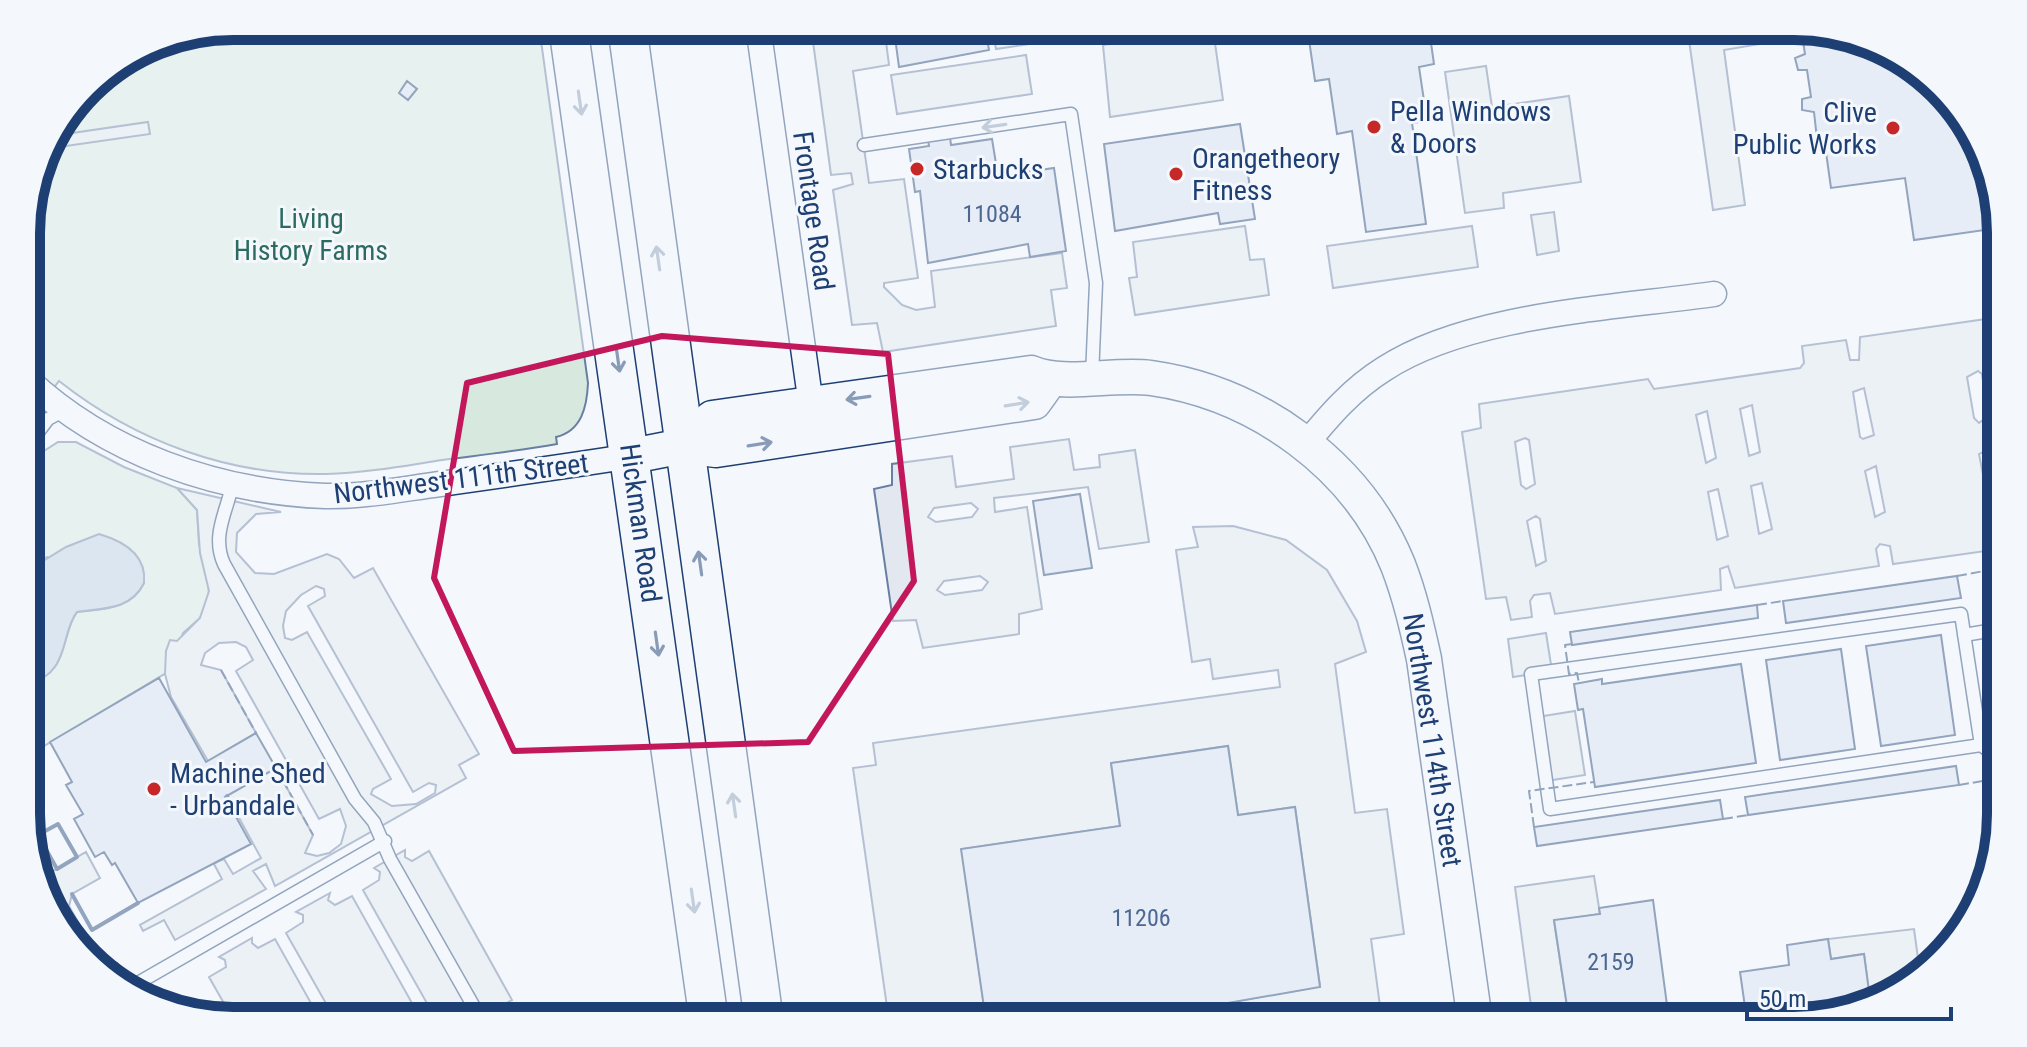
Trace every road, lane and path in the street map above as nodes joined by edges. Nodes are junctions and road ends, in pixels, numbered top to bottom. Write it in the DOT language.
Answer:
graph roads {
  1 [pos="570,40"];
  2 [pos="629,40"];
  3 [pos="760,40"];
  4 [pos="864,145"];
  5 [pos="1714,294"];
  6 [pos="1092,376"];
  7 [pos="1049,381"];
  8 [pos="40,391"];
  9 [pos="811,405"];
  10 [pos="63,411"];
  11 [pos="40,430"];
  12 [pos="1306,444"];
  13 [pos="683,446"];
  14 [pos="632,456"];
  15 [pos="233,482"];
  16 [pos="1987,631"];
  17 [pos="1964,635"];
  18 [pos="1981,745"];
  19 [pos="1987,750"];
  20 [pos="385,841"];
  21 [pos="140,982"];
  22 [pos="474,1007"];
  23 [pos="707,1007"];
  24 [pos="762,1007"];
  25 [pos="1473,1007"];
  1 -- 14 [label="main road, Hickman Road, one-way"];
  13 -- 2 [label="main road, Hickman Road, one-way"];
  3 -- 9 [label="street, Frontage Road"];
  6 -- 4 [label="lane, one-way"];
  5 -- 12 [label="street"];
  6 -- 7 [label="street"];
  6 -- 12 [label="street"];
  7 -- 9 [label="street, one-way"];
  13 -- 7 [label="street, Northwest 111th Street, one-way"];
  8 -- 10 [label="street, Northwest 111th Street"];
  9 -- 13 [label="street"];
  10 -- 11 [label="lane"];
  10 -- 15 [label="street, Northwest 111th Street"];
  12 -- 25 [label="street, Northwest 114th Street"];
  13 -- 14 [label="street, Northwest 111th Street"];
  24 -- 13 [label="main road, Hickman Road, one-way"];
  14 -- 15 [label="street, Northwest 111th Street"];
  14 -- 23 [label="main road, Hickman Road, one-way"];
  15 -- 20 [label="lane"];
  16 -- 17 [label="lane"];
  17 -- 18 [label="lane"];
  17 -- 18 [label="lane"];
  18 -- 19 [label="lane"];
  20 -- 21 [label="lane"];
  20 -- 22 [label="lane"];
}
